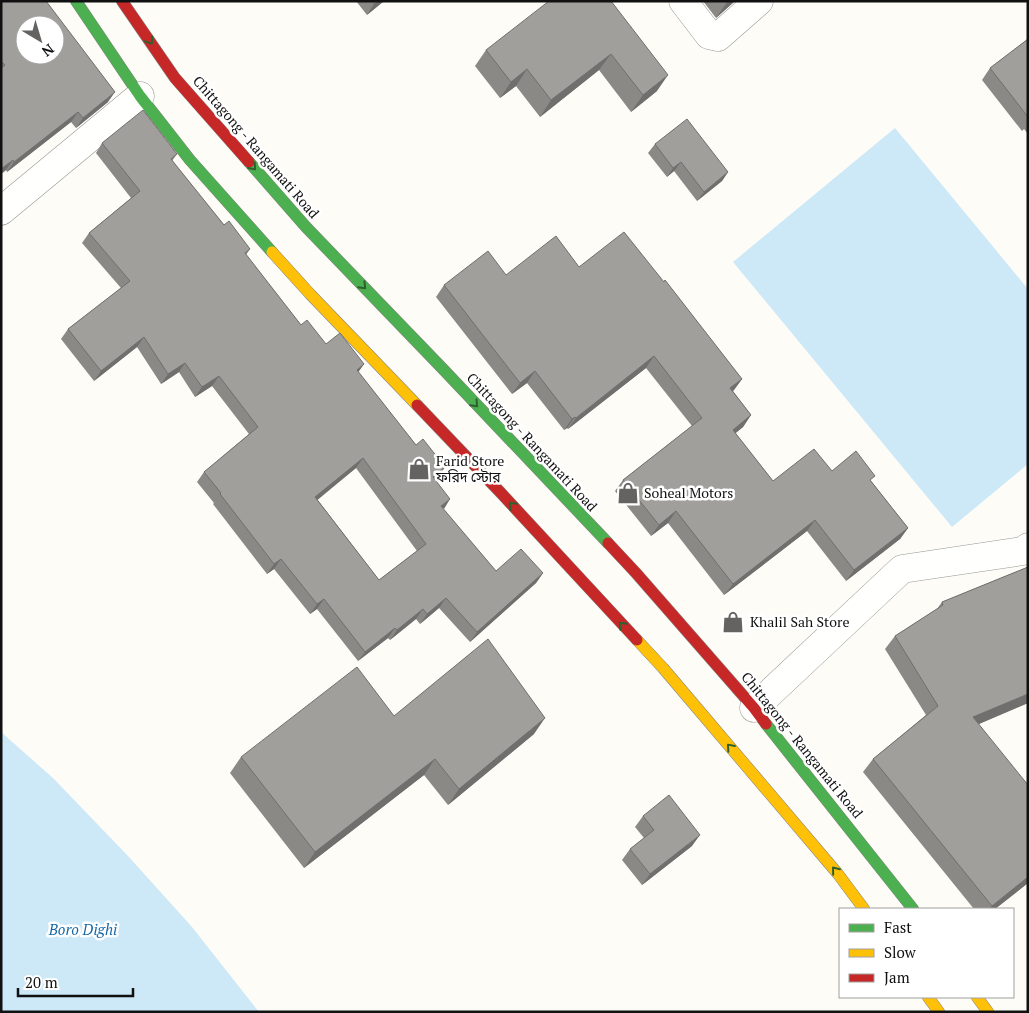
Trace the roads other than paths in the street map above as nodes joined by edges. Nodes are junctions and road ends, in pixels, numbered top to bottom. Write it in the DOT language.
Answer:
graph roads {
  1 [pos="76,1"];
  2 [pos="122,1"];
  3 [pos="683,1"];
  4 [pos="759,1"];
  5 [pos="140,96"];
  6 [pos="1,211"];
  7 [pos="1028,547"];
  8 [pos="754,708"];
  9 [pos="863,908"];
  10 [pos="912,908"];
  11 [pos="929,998"];
  12 [pos="978,998"];
  13 [pos="939,1012"];
  14 [pos="988,1012"];
  1 -- 5 [label="highway"];
  2 -- 8 [label="highway, Chittagong - Rangamati Road, one-way"];
  3 -- 4 [label="street"];
  5 -- 6 [label="street"];
  9 -- 5 [label="highway, one-way"];
  7 -- 8 [label="street"];
  8 -- 10 [label="highway, Chittagong - Rangamati Road"];
  11 -- 13 [label="highway"];
  12 -- 14 [label="highway"];
}
